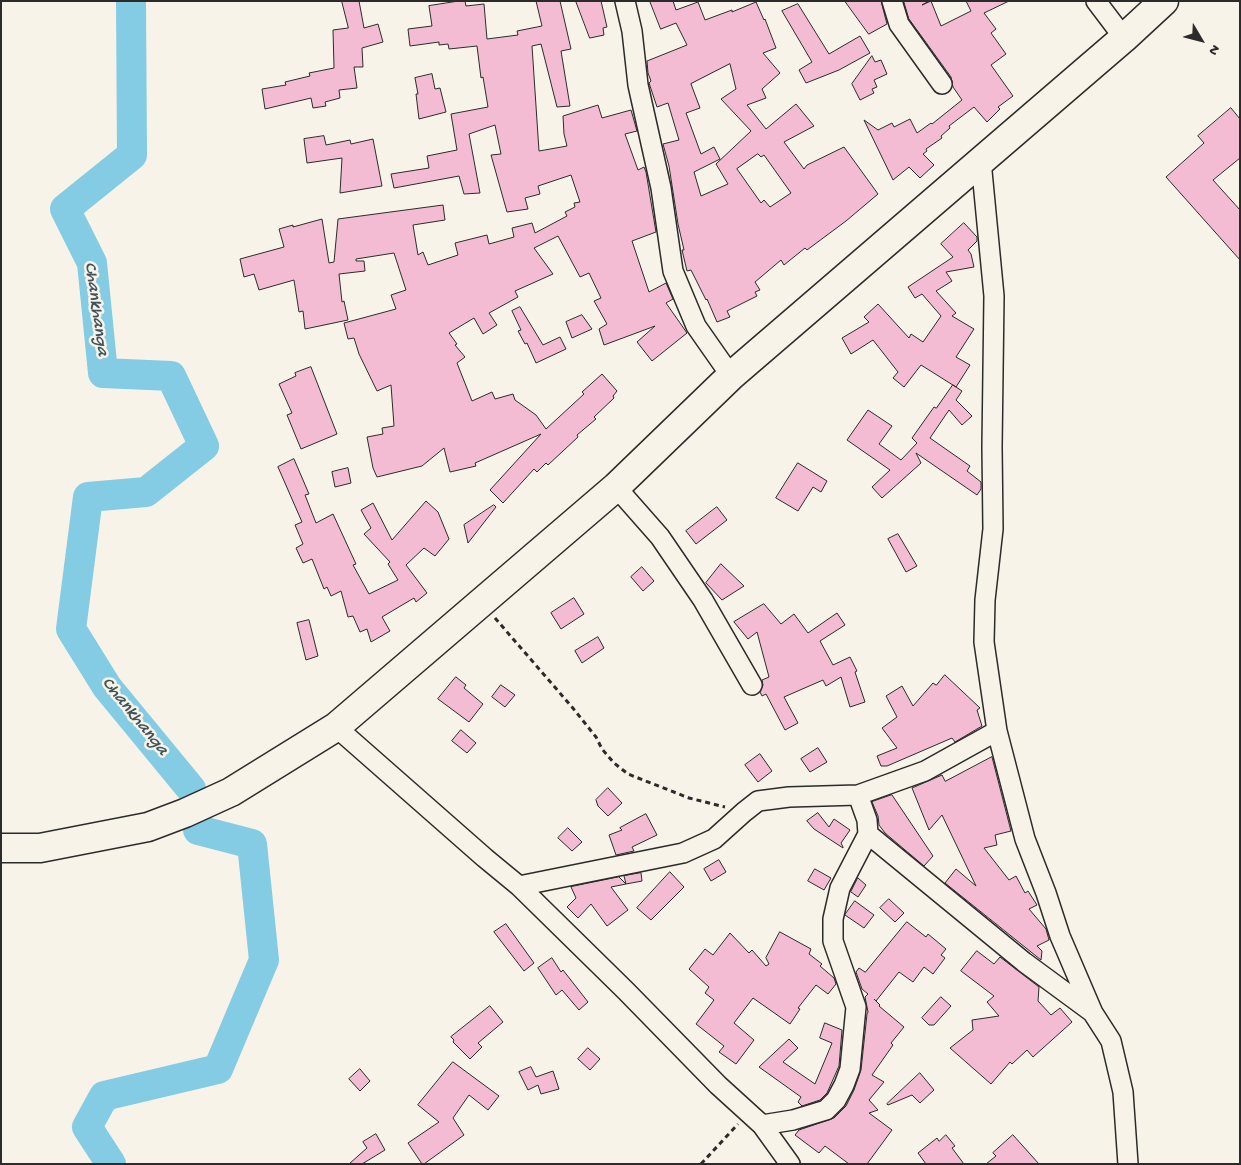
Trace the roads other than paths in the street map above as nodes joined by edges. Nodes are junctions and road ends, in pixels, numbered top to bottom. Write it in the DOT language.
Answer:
graph roads {
  1 [pos="625,1"];
  2 [pos="892,1"];
  3 [pos="1096,1"];
  4 [pos="1164,1"];
  5 [pos="1124,38"];
  6 [pos="942,84"];
  7 [pos="981,161"];
  8 [pos="731,376"];
  9 [pos="616,487"];
  10 [pos="752,685"];
  11 [pos="336,727"];
  12 [pos="997,731"];
  13 [pos="858,795"];
  14 [pos="868,834"];
  15 [pos="1,848"];
  16 [pos="520,886"];
  17 [pos="1093,1013"];
  18 [pos="755,1119"];
  19 [pos="790,1164"];
  20 [pos="1128,1164"];
  1 -- 8 [label="street"];
  2 -- 6 [label="street"];
  3 -- 5 [label="street"];
  4 -- 5 [label="main road"];
  5 -- 7 [label="main road"];
  7 -- 8 [label="main road"];
  7 -- 12 [label="street"];
  8 -- 9 [label="main road"];
  9 -- 10 [label="street"];
  9 -- 11 [label="main road"];
  11 -- 15 [label="main road"];
  11 -- 16 [label="street"];
  12 -- 13 [label="street"];
  12 -- 17 [label="street"];
  13 -- 14 [label="street"];
  13 -- 16 [label="street"];
  14 -- 17 [label="street"];
  14 -- 18 [label="street"];
  16 -- 18 [label="street"];
  17 -- 20 [label="street"];
  18 -- 19 [label="street"];
}
